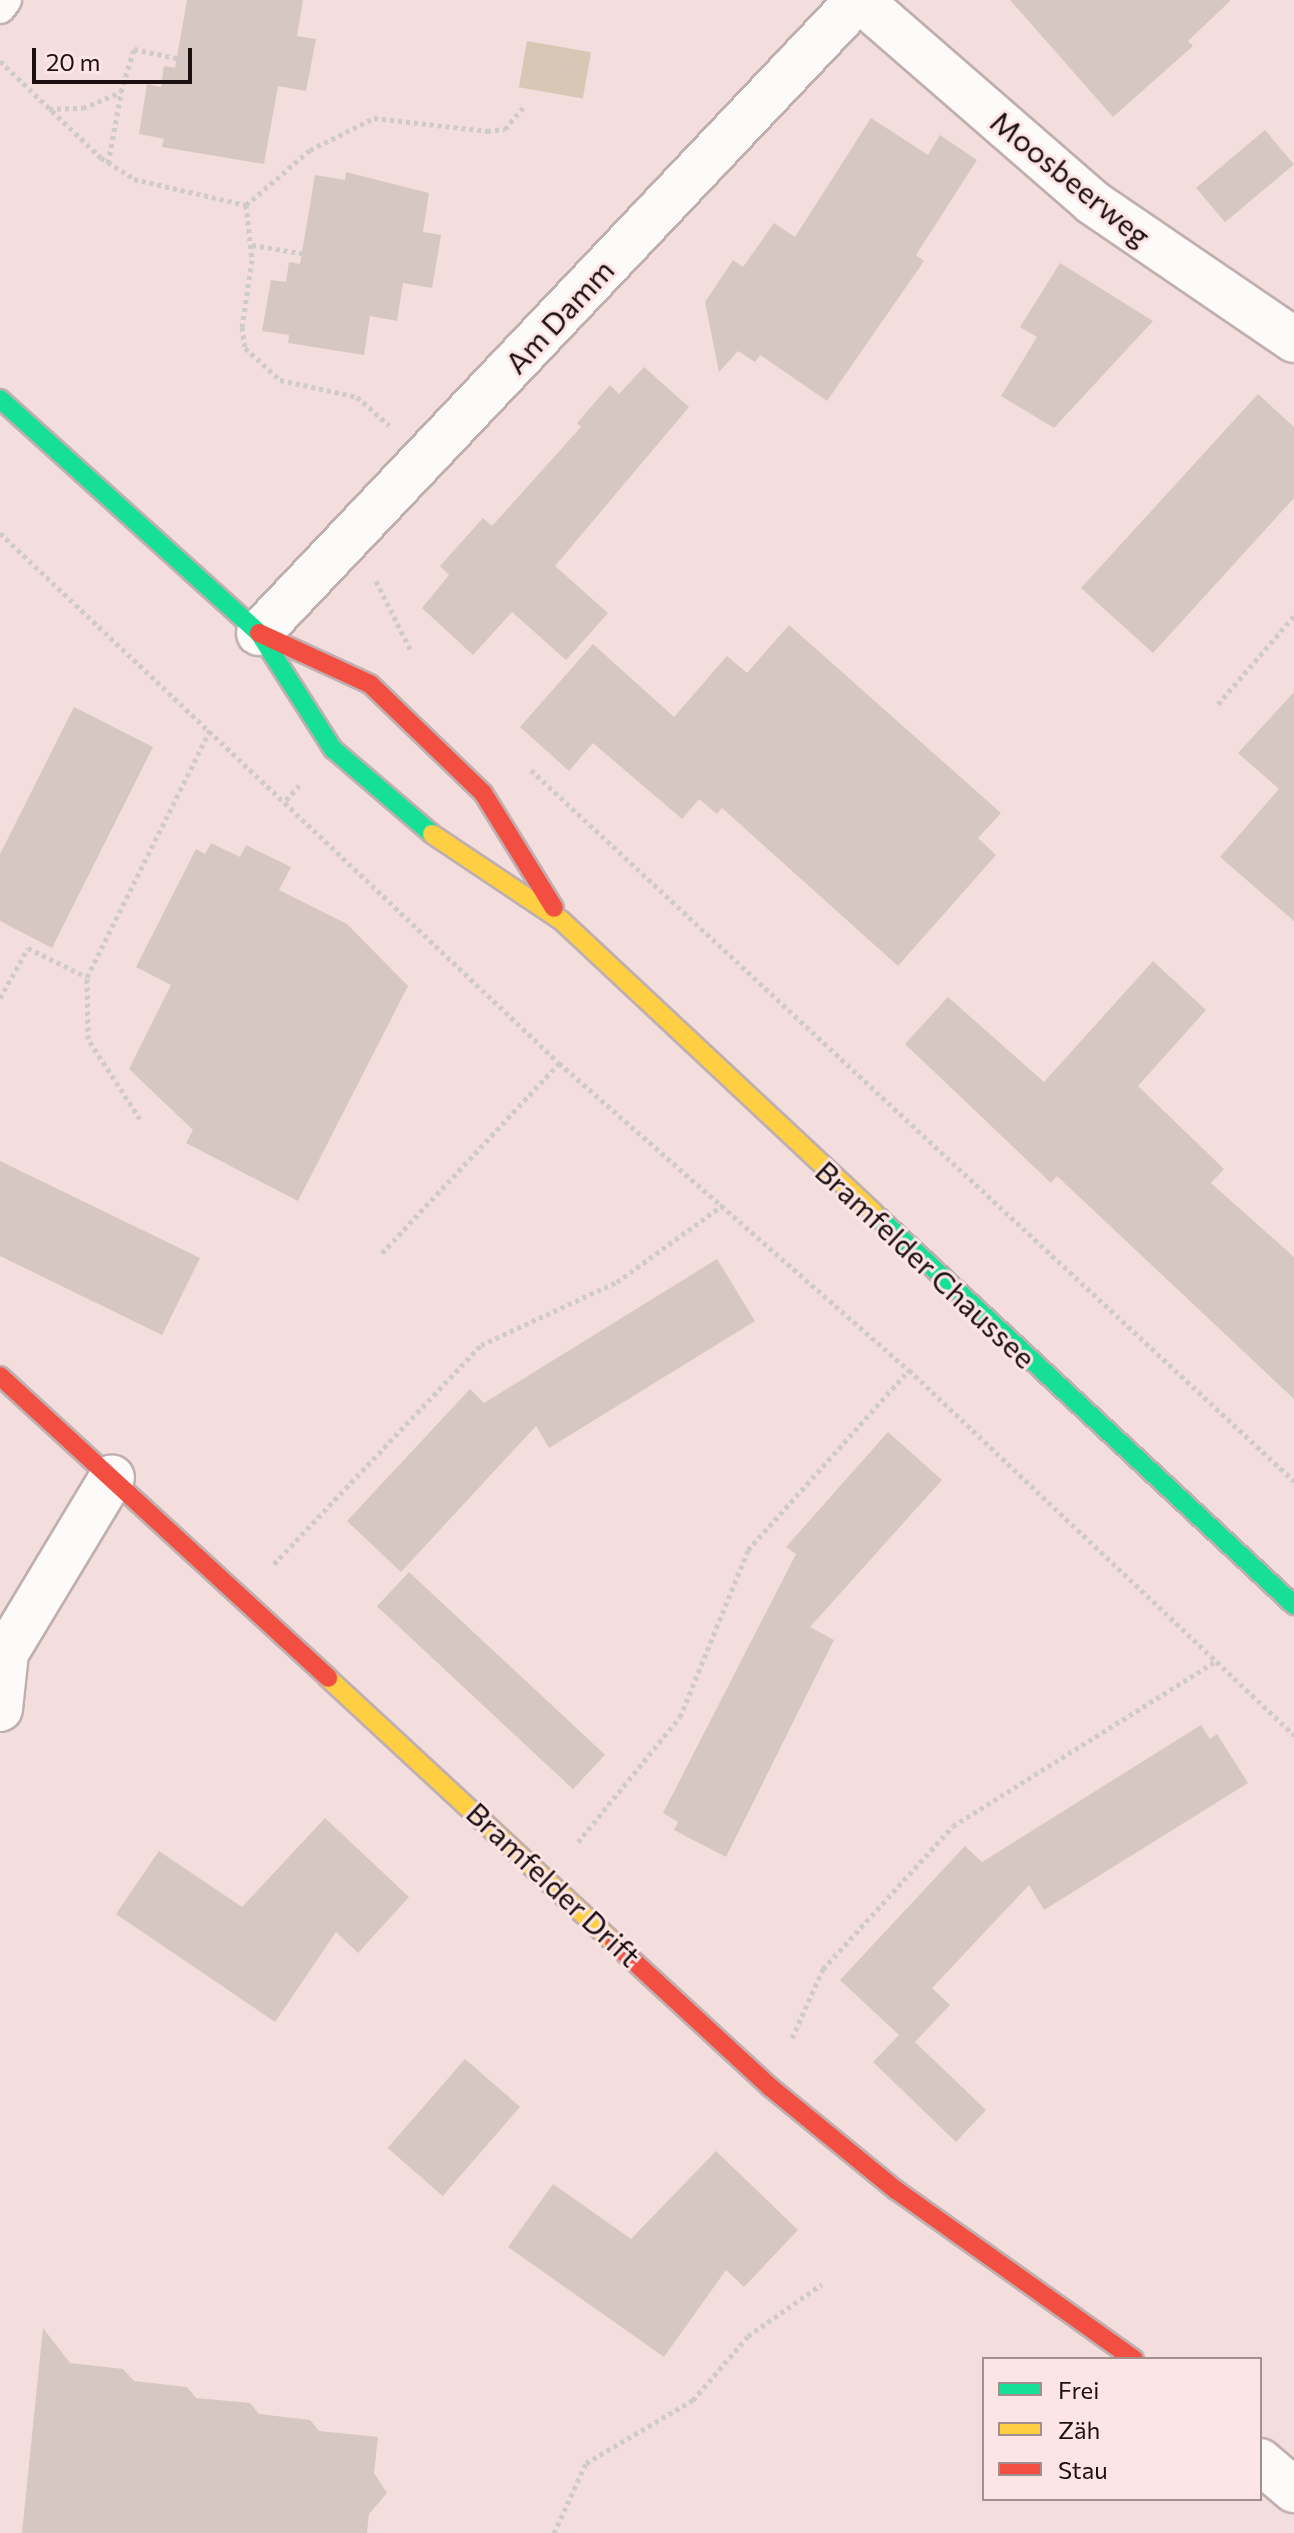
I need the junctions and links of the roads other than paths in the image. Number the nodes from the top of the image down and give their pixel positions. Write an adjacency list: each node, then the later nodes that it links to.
1 (6, 0): 3 (lane)
2 (859, 0): 4 (street, Moosbeerweg); 6 (street, Am Damm)
3 (0, 8)
4 (1294, 340)
5 (0, 399): 6 (main road, Bramfelder Chaussee)
6 (259, 633): 7 (main road, Bramfelder Chaussee); 7 (main road, Bramfelder Chaussee)
7 (562, 921): 10 (main road, Bramfelder Chaussee)
8 (0, 1376): 9 (main road, Bramfelder Drift)
9 (112, 1477): 11 (street); 12 (main road, Bramfelder Drift)
10 (1294, 1605)
11 (0, 1709)
12 (1131, 2357)
13 (1262, 2463): 14 (street)
14 (1294, 2490)

